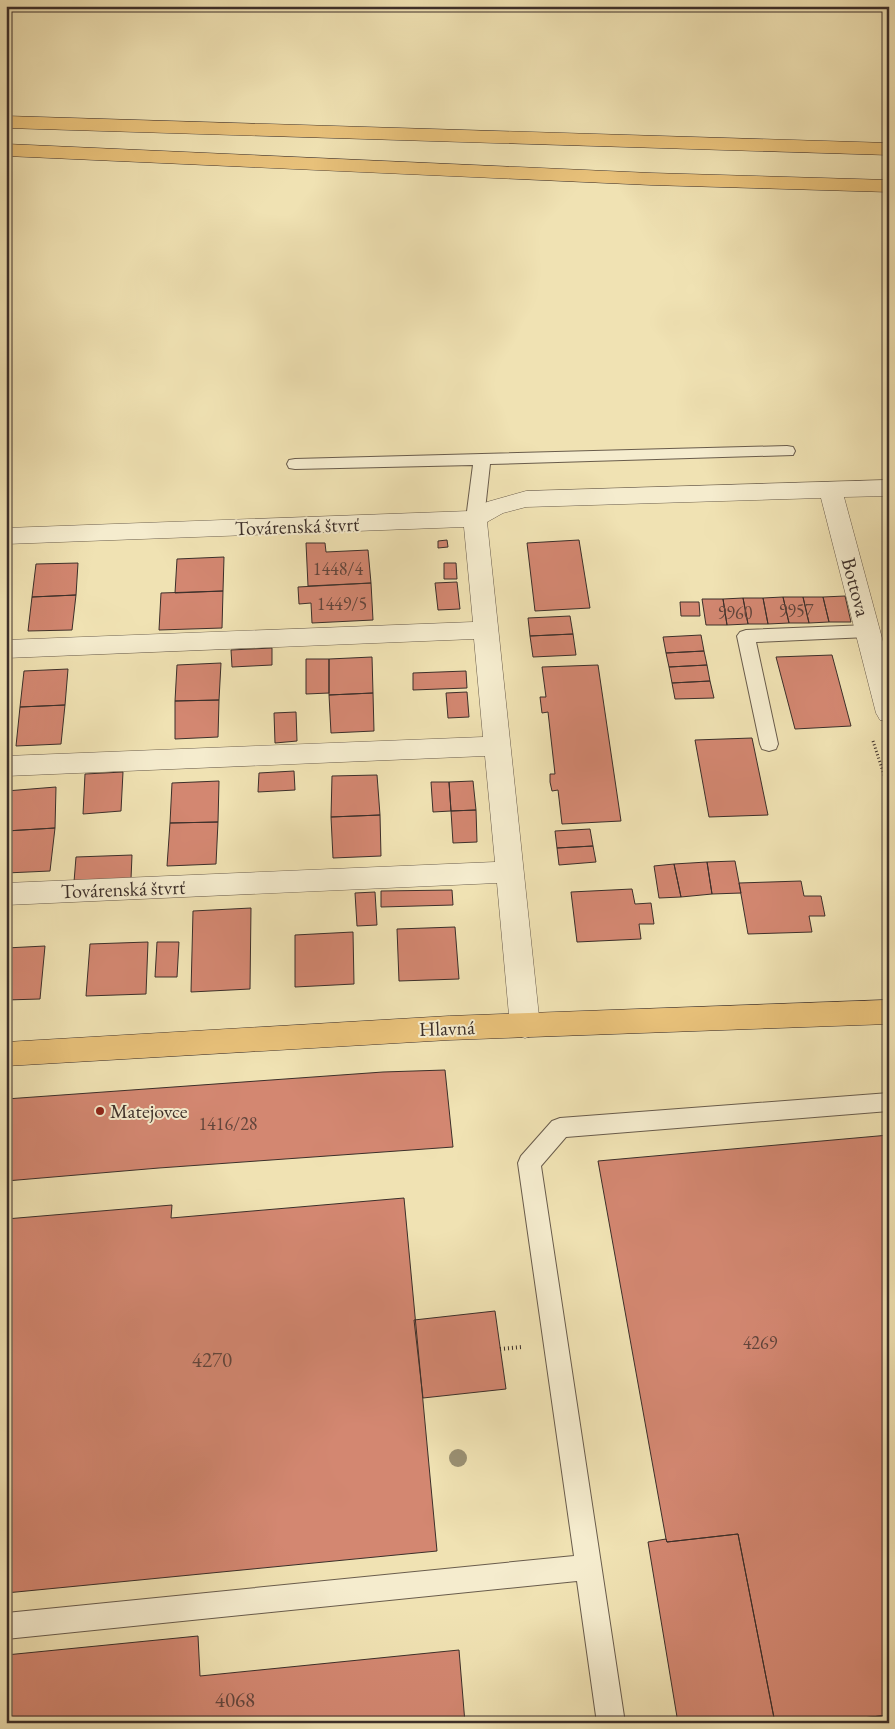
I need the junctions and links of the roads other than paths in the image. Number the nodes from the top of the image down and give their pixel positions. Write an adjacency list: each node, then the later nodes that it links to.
1 (6, 122): 2 (main road)
2 (889, 149)
3 (6, 150): 4 (main road)
4 (889, 186)
5 (786, 451): 6 (lane)
6 (482, 459): 7 (lane); 10 (lane)
7 (296, 464)
8 (889, 488): 9 (street)
9 (831, 490): 10 (street); 13 (street, Bottova)
10 (475, 519): 11 (street, Továrenská štvrť); 12 (street)
11 (6, 536)
12 (486, 630): 14 (street); 17 (street)
13 (868, 632): 15 (street, Bottova); 16 (lane)
14 (6, 649)
15 (889, 713)
16 (769, 744)
17 (498, 746): 18 (street); 19 (street)
18 (6, 766)
19 (510, 872): 20 (street, Továrenská štvrť); 22 (street)
20 (6, 894)
21 (889, 1012): 22 (main road, Hlavná)
22 (525, 1026): 23 (main road, Hlavná)
23 (6, 1054)
24 (889, 1102): 25 (lane)
25 (588, 1566): 26 (lane); 27 (lane)
26 (6, 1626)
27 (611, 1723)

